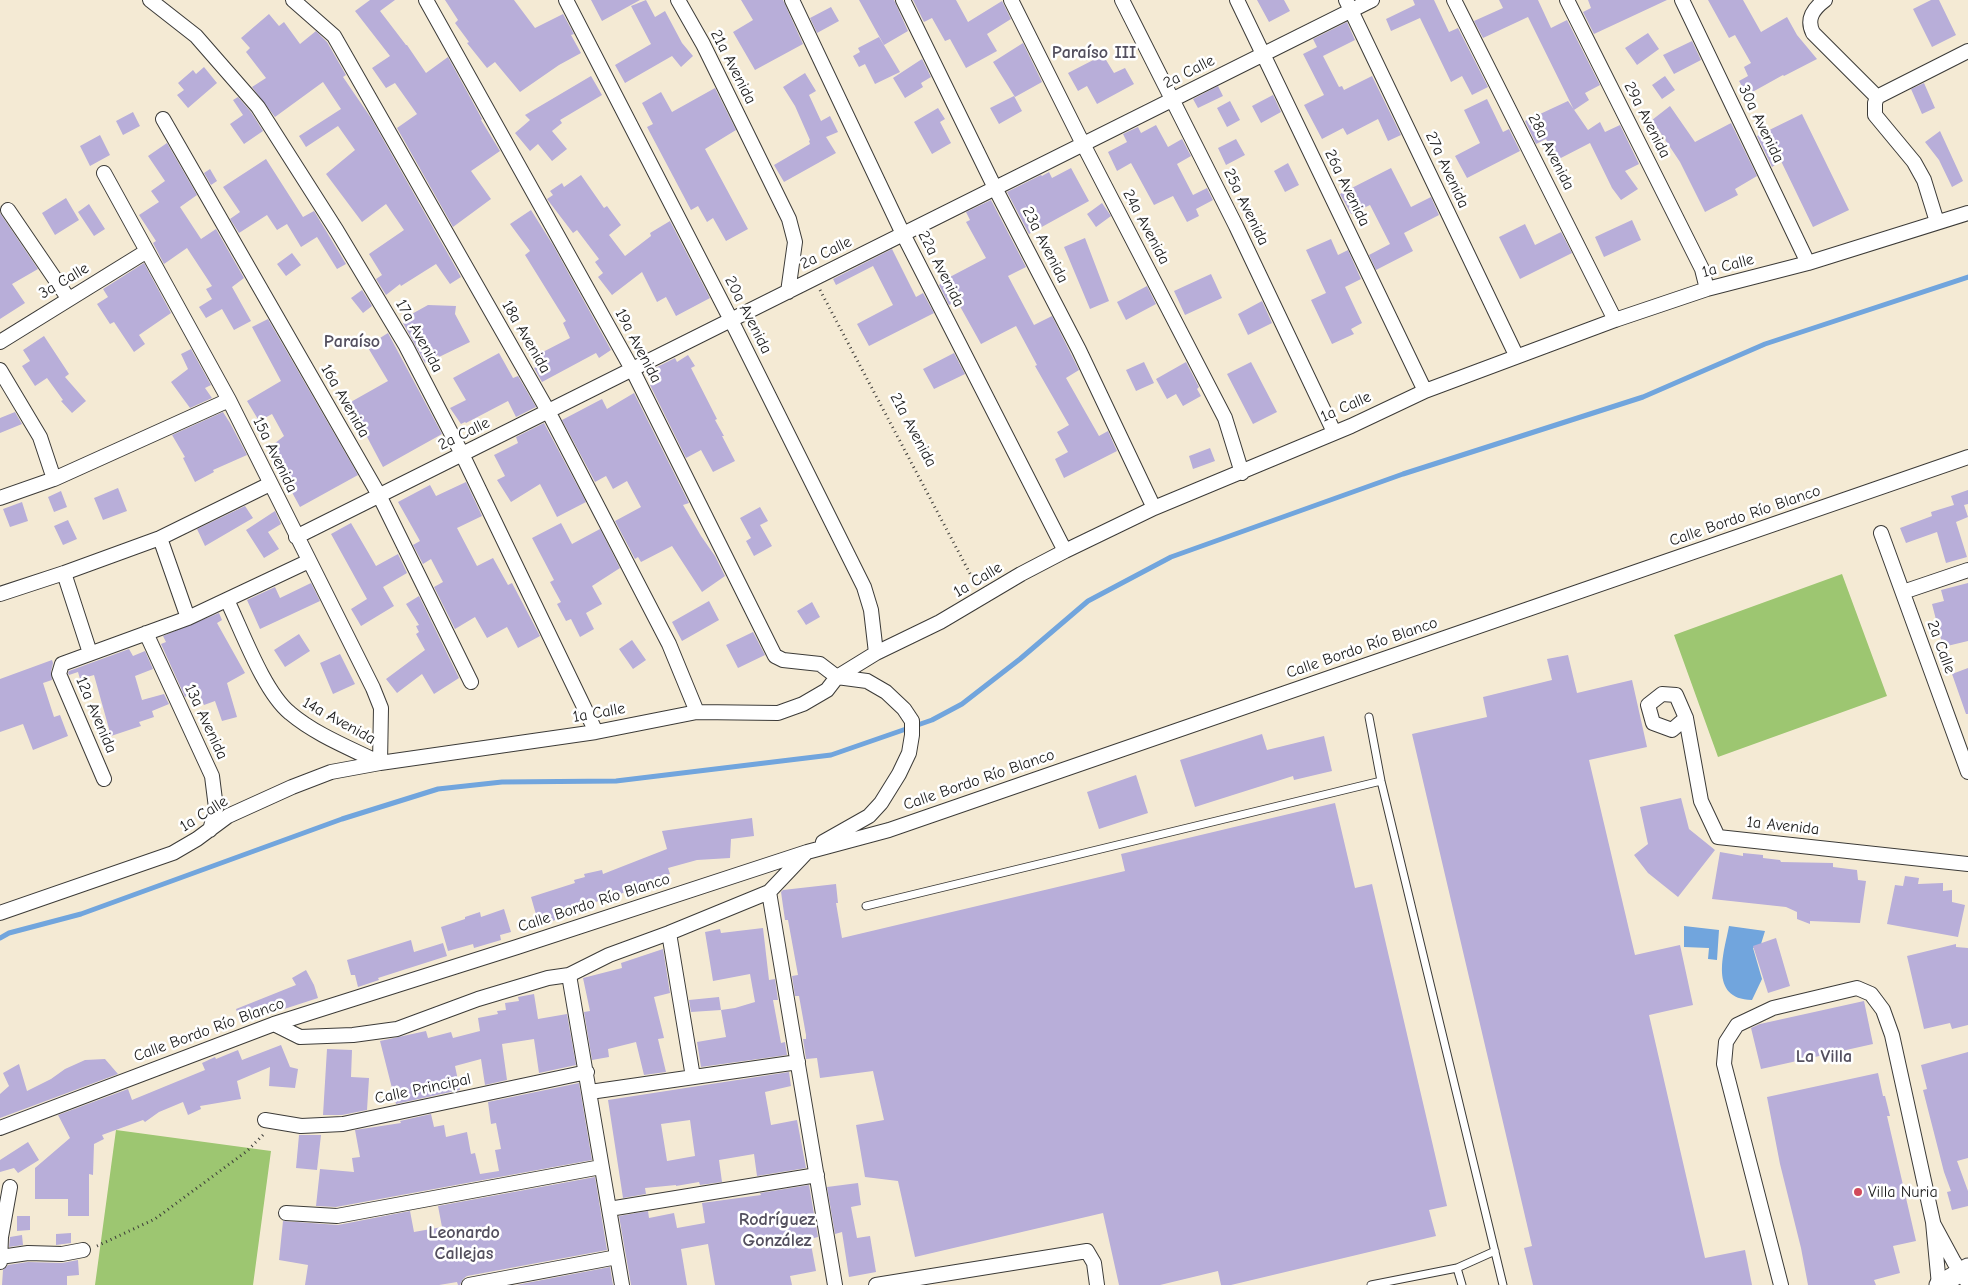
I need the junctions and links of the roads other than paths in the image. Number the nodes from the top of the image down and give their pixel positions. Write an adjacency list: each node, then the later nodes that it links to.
1 (150, 0): 44 (street, 17a Avenida)
2 (293, 0): 42 (street, 18a Avenida)
3 (426, 0): 38 (street, 19a Avenida)
4 (566, 0): 34 (street, 20a Avenida)
5 (678, 0): 32 (street, 21a Avenida)
6 (792, 0): 28 (street, 22a Avenida)
7 (903, 0): 24 (street, 23a Avenida)
8 (1011, 0): 22 (street, 24a Avenida)
9 (1122, 0): 20 (street, 25a Avenida)
10 (1237, 0): 18 (street, 26a Avenida)
11 (1372, 0): 16 (street, 2a Calle)
12 (1454, 0): 35 (street, 28a Avenida)
13 (1567, 0): 31 (street, 29a Avenida)
14 (1682, 0): 30 (street, 30a Avenida)
15 (1825, 0): 19 (street)
16 (1349, 5): 18 (street, 2a Calle); 37 (street, 27a Avenida)
17 (1968, 51): 19 (street)
18 (1263, 54): 20 (street, 2a Calle); 40 (street, 26a Avenida)
19 (1877, 97): 27 (street)
20 (1172, 100): 22 (street, 2a Calle); 43 (street, 25a Avenida)
21 (163, 119): 49 (street, 16a Avenida)
22 (1083, 144): 24 (street, 2a Calle); 46 (street, 24a Avenida)
23 (104, 173): 29 (street, 15a Avenida)
24 (995, 188): 28 (street, 2a Calle); 51 (street, 23a Avenida)
25 (8, 210): 33 (street)
26 (1968, 213): 27 (street, 1a Calle)
27 (1938, 222): 30 (street, 1a Calle)
28 (903, 234): 32 (street, 2a Calle); 55 (street, 22a Avenida)
29 (147, 252): 33 (street, 3a Calle); 41 (street, 15a Avenida)
30 (1808, 263): 31 (street, 1a Calle)
31 (1707, 289): 35 (street, 1a Calle)
32 (788, 292): 34 (street, 2a Calle)
33 (68, 298): 36 (street, 3a Calle)
34 (731, 320): 38 (street, 2a Calle); 65 (street, 20a Avenida)
35 (1616, 320): 37 (street, 1a Calle)
36 (0, 342)
37 (1516, 356): 40 (street, 1a Calle)
38 (632, 369): 42 (street, 2a Calle); 66 (street, 19a Avenida)
39 (0, 370): 47 (street)
40 (1425, 391): 43 (street, 1a Calle)
41 (229, 400): 47 (street); 48 (street, 15a Avenida)
42 (548, 411): 44 (street, 2a Calle); 68 (street, 18a Avenida)
43 (1334, 432): 46 (street, 1a Calle)
44 (462, 454): 49 (street, 2a Calle); 71 (street, 17a Avenida)
45 (1968, 457): 78 (street, Calle Bordo Río Blanco)
46 (1242, 473): 51 (street, 1a Calle)
47 (54, 479): 50 (street)
48 (270, 484): 53 (street, 15a Avenida); 54 (street)
49 (379, 495): 53 (street, 2a Calle); 67 (street, 16a Avenida)
50 (0, 498)
51 (1154, 508): 55 (street, 1a Calle)
52 (1881, 533): 59 (street, 2a Calle)
53 (296, 537): 56 (street, 15a Avenida)
54 (160, 538): 58 (street); 62 (street)
55 (1065, 551): 65 (street, 1a Calle)
56 (309, 561): 61 (street); 73 (street, 15a Avenida)
57 (1968, 570): 59 (street)
58 (64, 573): 60 (street); 64 (street)
59 (1903, 592): 72 (street, 2a Calle)
60 (0, 594)
61 (227, 600): 62 (street); 73 (street, 14a Avenida)
62 (188, 618): 63 (street)
63 (146, 633): 64 (street); 77 (street, 13a Avenida)
64 (90, 653): 75 (street, 12a Avenida)
65 (876, 653): 66 (street, 1a Calle)
66 (837, 677): 68 (street, 1a Calle); 78 (street)
67 (472, 682)
68 (697, 712): 71 (street, 1a Calle)
69 (1369, 717): 76 (lane)
70 (1686, 718): 79 (street, 1a Avenida)
71 (596, 732): 73 (street, 1a Calle)
72 (1961, 732): 74 (street, 2a Calle)
73 (380, 763): 77 (street, 1a Calle)
74 (1968, 772)
75 (104, 779)
76 (1380, 781): 81 (lane); 99 (lane)
77 (210, 830): 82 (street, 1a Calle)
78 (807, 852): 80 (street); 85 (street, Calle Bordo Río Blanco)
79 (1968, 864)
80 (769, 892): 83 (street); 86 (street)
81 (866, 906)
82 (0, 913)
83 (669, 933): 84 (street); 88 (street)
84 (569, 975): 85 (street); 87 (street)
85 (274, 1024): 91 (street, Calle Bordo Río Blanco)
86 (798, 1062): 88 (street); 93 (street)
87 (587, 1072): 89 (street); 90 (street, Calle Principal)
88 (693, 1077): 89 (street)
89 (590, 1092): 92 (street)
90 (271, 1121)
91 (0, 1128)
92 (601, 1167): 95 (street); 96 (street)
93 (817, 1175): 95 (street); 107 (street)
94 (10, 1187): 100 (street)
95 (608, 1209): 101 (street)
96 (286, 1213)
97 (1933, 1222): 104 (street); 113 (street); 114 (street)
98 (83, 1250): 100 (street)
99 (1495, 1251): 103 (lane); 112 (lane)
100 (0, 1257): 102 (street)
101 (617, 1257): 105 (street); 106 (street)
102 (0, 1262)
103 (1457, 1268): 110 (lane); 111 (lane)
104 (1966, 1274): 114 (street)
105 (469, 1285)
106 (622, 1285)
107 (835, 1285)
108 (876, 1285): 109 (street)
109 (1097, 1285)
110 (1371, 1285)
111 (1462, 1285)
112 (1503, 1285)
113 (1781, 1285)
114 (1939, 1285)

